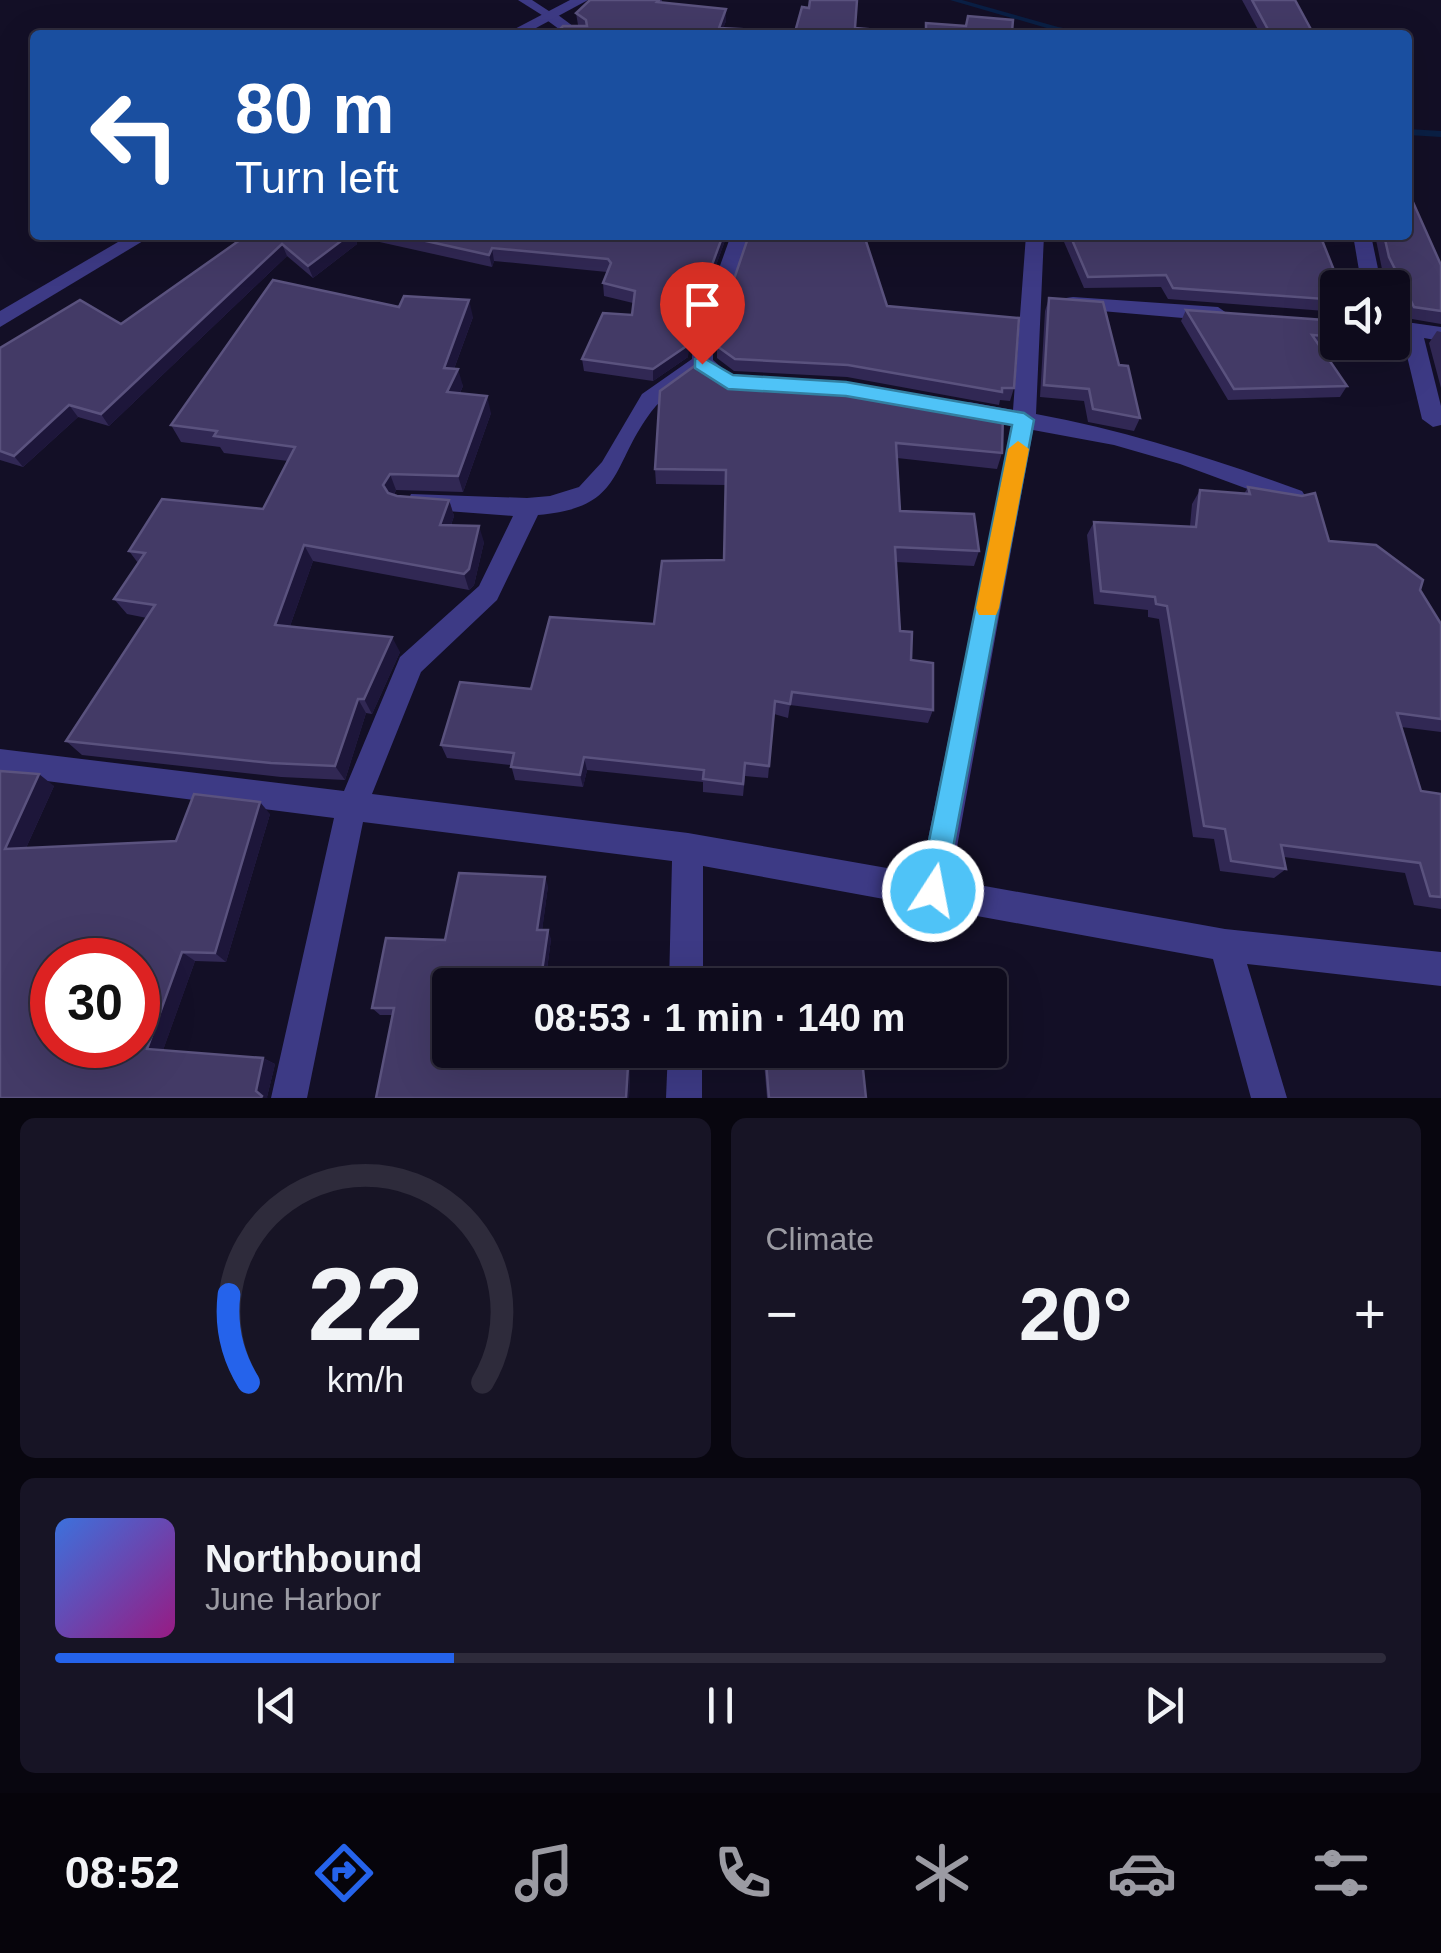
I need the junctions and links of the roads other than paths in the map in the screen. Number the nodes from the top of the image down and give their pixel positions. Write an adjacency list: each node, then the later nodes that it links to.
1 (524, 0): 3 (lane)
2 (580, 0): 3 (street)
3 (549, 16): 4 (street); 5 (street)
4 (521, 30)
5 (570, 30)
6 (136, 240): 13 (street)
7 (738, 240): 17 (street)
8 (1035, 240): 11 (street)
9 (1363, 240): 10 (street)
10 (1369, 270)
11 (1028, 300): 12 (street); 20 (street)
12 (1241, 316)
13 (0, 320)
14 (1410, 329): 15 (street)
15 (1441, 334)
16 (1410, 352): 21 (street)
17 (702, 364): 18 (street); 24 (street)
18 (748, 383)
19 (953, 408): 20 (street)
20 (1024, 420): 22 (street); 28 (street)
21 (1433, 420)
22 (1294, 497)
23 (405, 500): 24 (street)
24 (530, 506): 26 (street)
25 (0, 762): 26 (street)
26 (351, 808): 27 (street); 33 (street)
27 (688, 848): 28 (street); 30 (street)
28 (933, 891): 29 (street)
29 (1226, 945): 31 (street); 35 (street)
30 (686, 968)
31 (1441, 970)
32 (685, 1068): 34 (street)
33 (289, 1098)
34 (684, 1098)
35 (1270, 1098)

